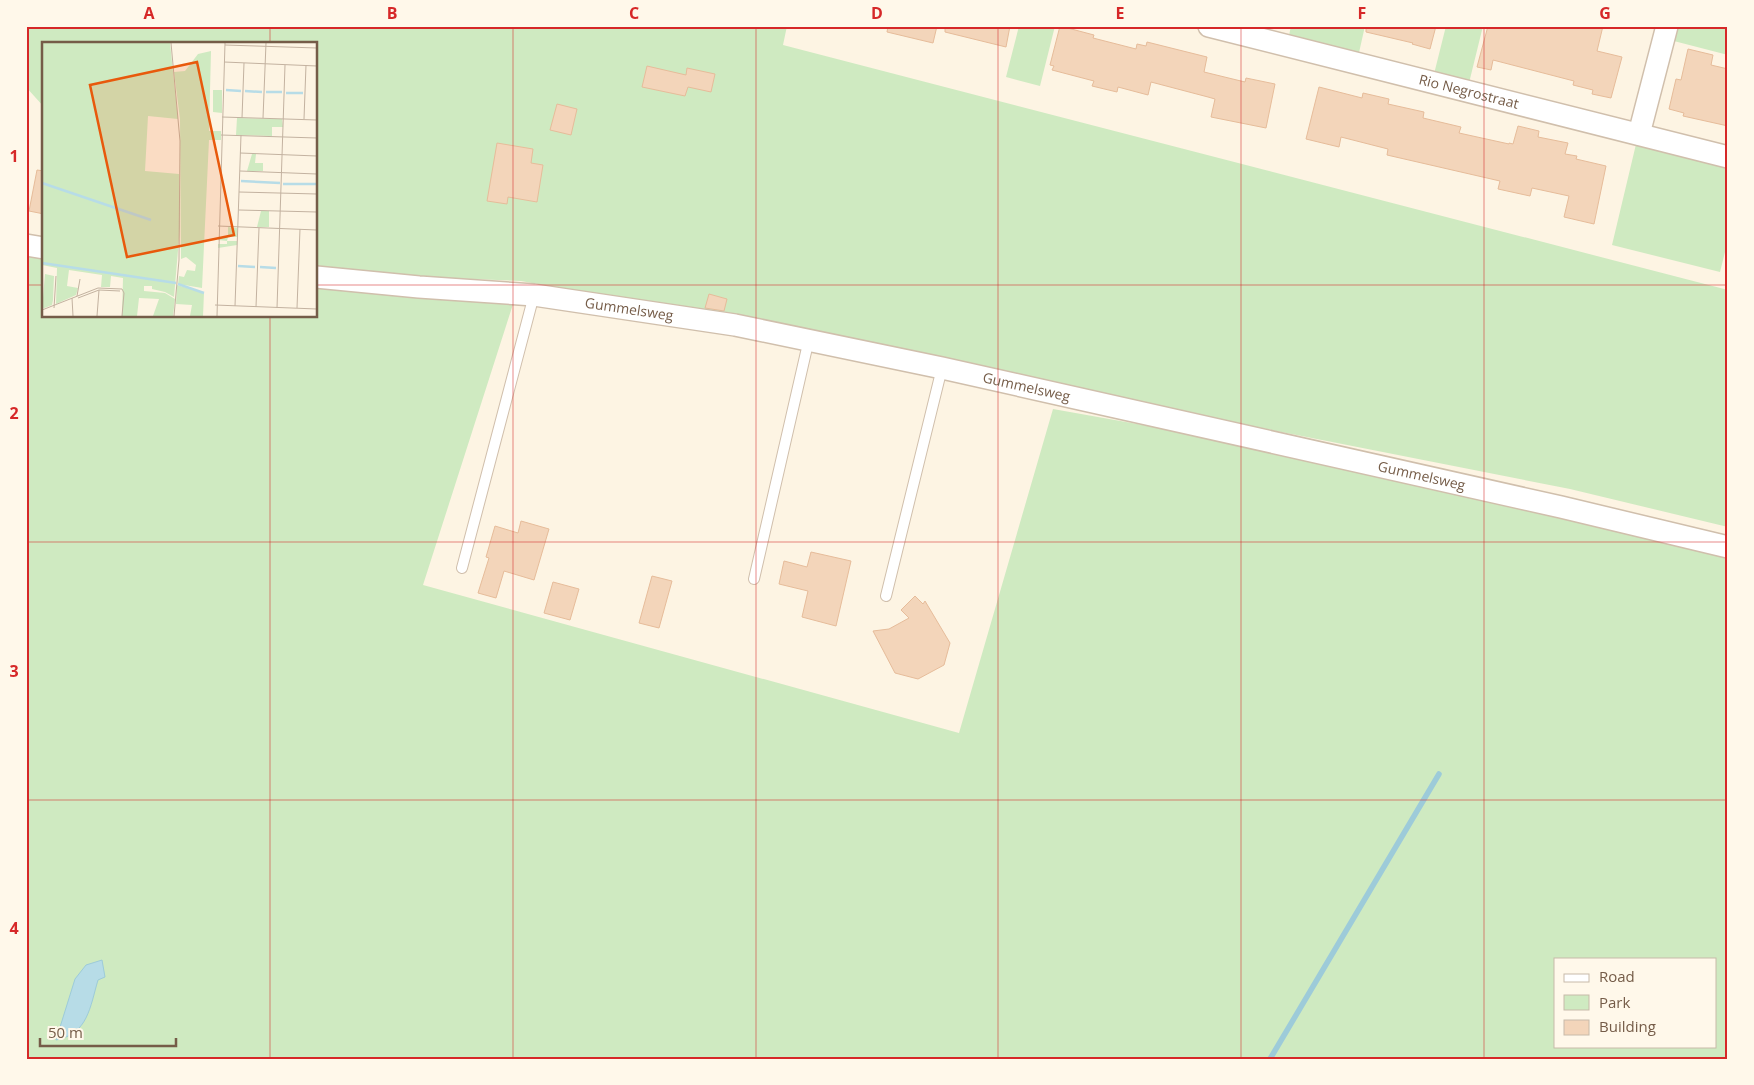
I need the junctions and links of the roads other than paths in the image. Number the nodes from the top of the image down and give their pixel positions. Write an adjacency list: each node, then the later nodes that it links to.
1 (1209, 26): 3 (street, Rio Negrostraat)
2 (1667, 26): 3 (street)
3 (1639, 134): 4 (street, Rio Negrostraat)
4 (1728, 156)
5 (26, 246): 6 (street)
6 (42, 248)
7 (318, 277): 8 (street, Gummelsweg)
8 (534, 295): 9 (street, Gummelsweg); 12 (lane)
9 (809, 340): 10 (street, Gummelsweg); 13 (lane)
10 (942, 368): 11 (street, Gummelsweg); 14 (lane)
11 (1728, 547)
12 (462, 568)
13 (754, 578)
14 (886, 596)

